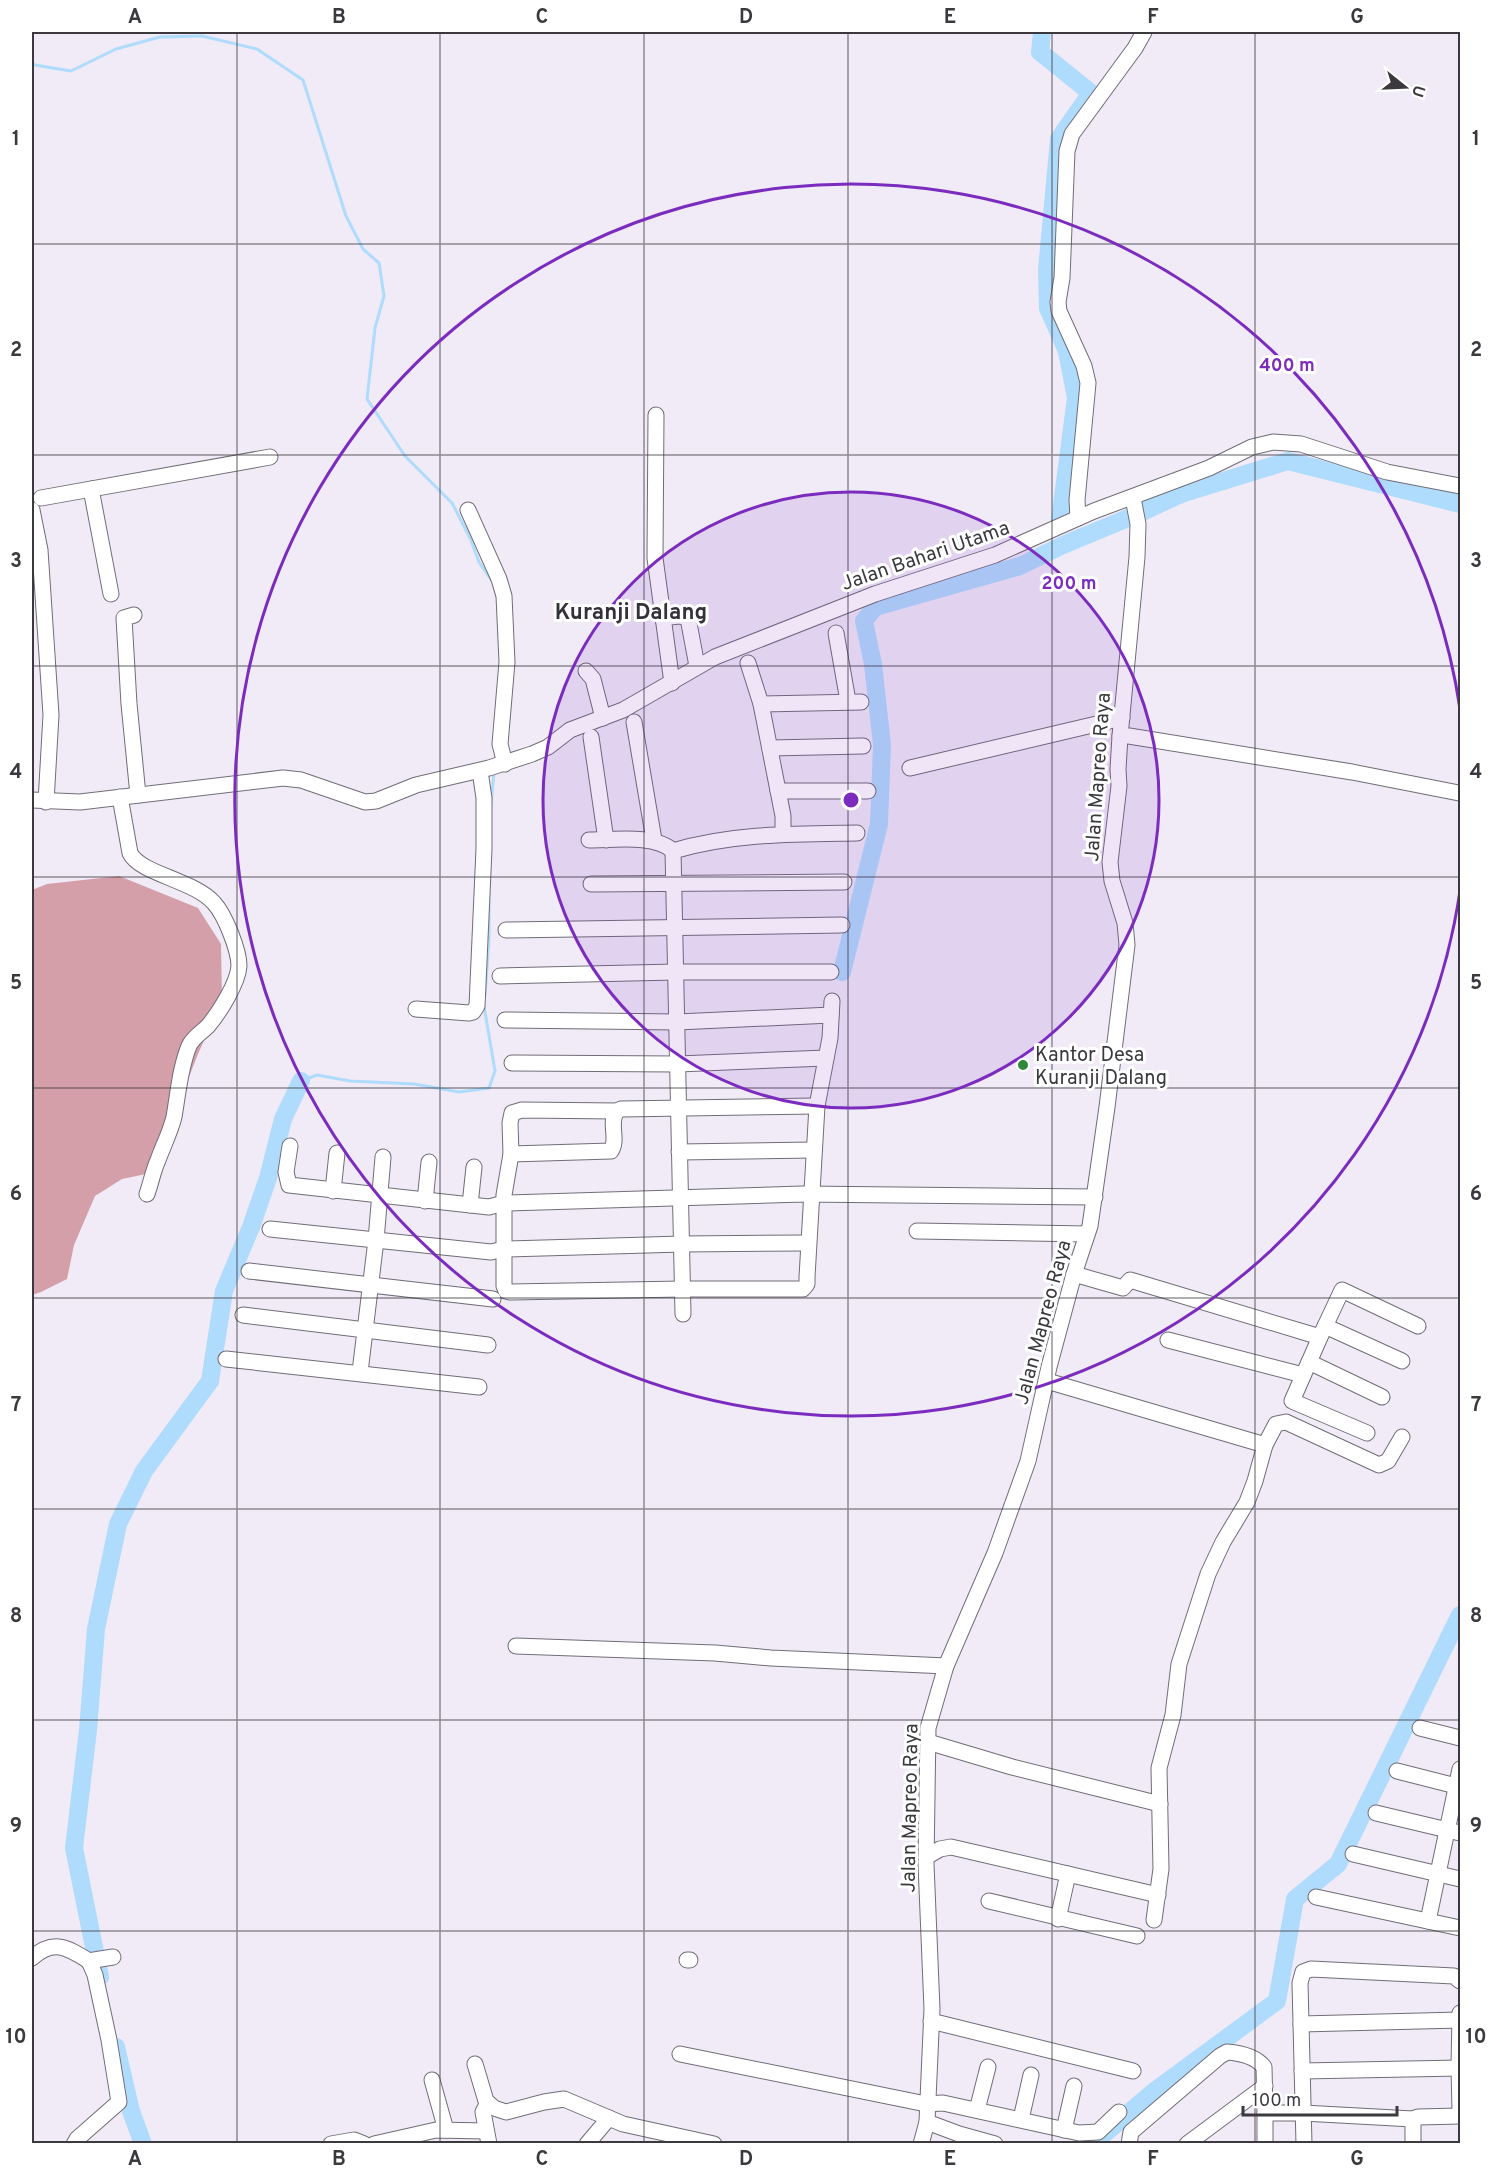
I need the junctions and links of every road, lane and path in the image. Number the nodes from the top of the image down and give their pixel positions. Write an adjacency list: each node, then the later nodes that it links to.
1 (1144, 32): 9 (street)
2 (656, 415): 12 (street)
3 (270, 457): 5 (street)
4 (1461, 486): 6 (street, Jalan Bahari Utama)
5 (91, 489): 7 (street); 10 (street)
6 (1133, 498): 9 (street, Jalan Bahari Utama); 20 (street, Jalan Mapreo Raya)
7 (34, 502): 33 (street)
8 (468, 510): 26 (street)
9 (1078, 518): 15 (street, Jalan Bahari Utama)
10 (111, 594)
11 (134, 615): 31 (street)
12 (662, 618): 15 (street); 17 (street)
13 (836, 633): 18 (street)
14 (748, 663): 18 (street)
15 (697, 666): 17 (street, Jalan Bahari Utama)
16 (586, 671): 19 (street)
17 (672, 683): 19 (street, Jalan Bahari Utama)
18 (761, 704): 25 (street)
19 (603, 718): 26 (street, Jalan Bahari Utama)
20 (1122, 718): 22 (street, Jalan Mapreo Raya); 27 (street)
21 (634, 722): 38 (street)
22 (1120, 736): 30 (street); 70 (street, Jalan Mapreo Raya)
23 (591, 737): 37 (street)
24 (863, 746): 25 (street)
25 (770, 748): 28 (street)
26 (494, 767): 31 (street, Jalan Bahari Utama); 49 (street)
27 (910, 768)
28 (778, 791): 29 (street); 35 (street)
29 (868, 791)
30 (1459, 793)
31 (138, 795): 32 (street, Jalan Bahari Utama)
32 (120, 797): 33 (street, Jalan Bahari Utama); 67 (street)
33 (39, 801)
34 (857, 833): 35 (street)
35 (783, 834): 39 (street)
36 (589, 840): 37 (street)
37 (606, 840): 38 (street)
38 (654, 840): 39 (street)
39 (673, 851): 40 (street)
40 (674, 882): 41 (street); 42 (street); 44 (street)
41 (844, 882)
42 (591, 884)
43 (842, 925): 44 (street)
44 (675, 929): 45 (street); 46 (street)
45 (506, 930)
46 (676, 972): 47 (street); 48 (street); 51 (street)
47 (831, 972)
48 (500, 976)
49 (416, 1009)
50 (505, 1020): 51 (street)
51 (677, 1022): 52 (street); 54 (street)
52 (826, 1058): 54 (street); 55 (street)
53 (513, 1063): 54 (street)
54 (678, 1064): 56 (street)
55 (817, 1106): 56 (street); 59 (street)
56 (679, 1107): 57 (street); 60 (street)
57 (617, 1111): 62 (street); 62 (street)
58 (290, 1146): 66 (street)
59 (814, 1150): 60 (street); 68 (street)
60 (679, 1152): 71 (street)
61 (337, 1153): 66 (street)
62 (511, 1154): 73 (street)
63 (383, 1156): 69 (street)
64 (429, 1162): 72 (street)
65 (474, 1167): 74 (street)
66 (333, 1191): 69 (street)
67 (147, 1194)
68 (811, 1194): 70 (street); 71 (street); 79 (street)
69 (380, 1196): 72 (street); 78 (street)
70 (1095, 1197): 77 (street, Jalan Mapreo Raya)
71 (682, 1199): 73 (street); 80 (street)
72 (425, 1201): 74 (street)
73 (504, 1203): 74 (street); 81 (street)
74 (470, 1205)
75 (270, 1229): 78 (street)
76 (917, 1231): 77 (street)
77 (1087, 1234): 83 (street, Jalan Mapreo Raya)
78 (376, 1240): 81 (street); 84 (street)
79 (808, 1243): 80 (street); 85 (street)
80 (682, 1244): 81 (street); 85 (street)
81 (504, 1249): 85 (street)
82 (249, 1271): 84 (street)
83 (1074, 1274): 91 (street); 98 (street, Jalan Mapreo Raya)
84 (371, 1285): 86 (street); 90 (street)
85 (683, 1288): 87 (street)
86 (493, 1299)
87 (683, 1314)
88 (243, 1315): 90 (street)
89 (1418, 1326): 91 (street)
90 (365, 1330): 93 (street); 97 (street)
91 (1323, 1332): 95 (street); 96 (street)
92 (1168, 1340): 96 (street)
93 (488, 1345)
94 (226, 1359): 97 (street)
95 (1402, 1361)
96 (1306, 1369): 100 (street); 101 (street)
97 (360, 1372): 99 (street)
98 (1047, 1381): 103 (street); 105 (street, Jalan Mapreo Raya)
99 (479, 1387)
100 (1382, 1397)
101 (1367, 1433)
102 (1402, 1437): 103 (street)
103 (1265, 1445): 112 (street)
104 (516, 1646): 105 (street)
105 (946, 1666): 108 (street, Jalan Mapreo Raya)
106 (1420, 1728): 107 (street)
107 (1461, 1738)
108 (928, 1742): 112 (street); 116 (street, Jalan Mapreo Raya)
109 (1461, 1769): 111 (street)
110 (1397, 1771): 111 (street)
111 (1459, 1786): 114 (street)
112 (1160, 1804): 120 (street)
113 (1376, 1813): 114 (street)
114 (1454, 1832): 117 (street)
115 (1353, 1854): 117 (street)
116 (926, 1857): 118 (street); 134 (street, Jalan Mapreo Raya)
117 (1438, 1873): 119 (street); 125 (street)
118 (1068, 1874): 120 (street); 123 (street)
119 (1461, 1879)
120 (1158, 1895): 124 (street)
121 (1316, 1897): 125 (street)
122 (989, 1901): 123 (street)
123 (1058, 1918): 127 (street)
124 (1154, 1920)
125 (1428, 1921): 126 (street)
126 (1461, 1928)
127 (1137, 1936)
128 (113, 1957): 130 (street)
129 (32, 1958): 130 (street)
130 (91, 1960): 162 (street)
131 (1461, 1981): 135 (street)
132 (1461, 2010): 133 (street)
133 (1460, 2020): 135 (street); 139 (street)
134 (931, 2021): 140 (street); 147 (street, Jalan Mapreo Raya)
135 (1301, 2024): 141 (street)
136 (680, 2054): 147 (street)
137 (475, 2064): 146 (street)
138 (988, 2067): 148 (street)
139 (1460, 2068): 141 (street); 152 (street)
140 (1133, 2071)
141 (1302, 2071): 150 (street)
142 (1031, 2075): 154 (street)
143 (432, 2080): 157 (street)
144 (1074, 2086): 158 (street)
145 (1265, 2086): 151 (street); 170 (street); 171 (street)
146 (488, 2103): 153 (street); 159 (street)
147 (926, 2104): 148 (street); 156 (street, Jalan Mapreo Raya)
148 (977, 2110): 154 (street)
149 (1119, 2112): 158 (street)
150 (1303, 2113): 151 (street); 155 (street); 172 (street)
151 (1265, 2114): 161 (street)
152 (1461, 2114): 155 (street)
153 (609, 2118): 166 (street); 167 (street)
154 (1021, 2119): 158 (street)
155 (1413, 2119): 173 (street)
156 (927, 2121): 160 (street); 168 (street, Jalan Mapreo Raya)
157 (446, 2130): 159 (street); 165 (street)
158 (1064, 2130)
159 (487, 2137)
160 (952, 2138): 169 (street)
161 (1264, 2142)
162 (74, 2144)
163 (331, 2144): 164 (street)
164 (364, 2144)
165 (374, 2144)
166 (586, 2144)
167 (714, 2144)
168 (921, 2144)
169 (995, 2144)
170 (1129, 2144)
171 (1187, 2144)
172 (1304, 2144)
173 (1413, 2144)

